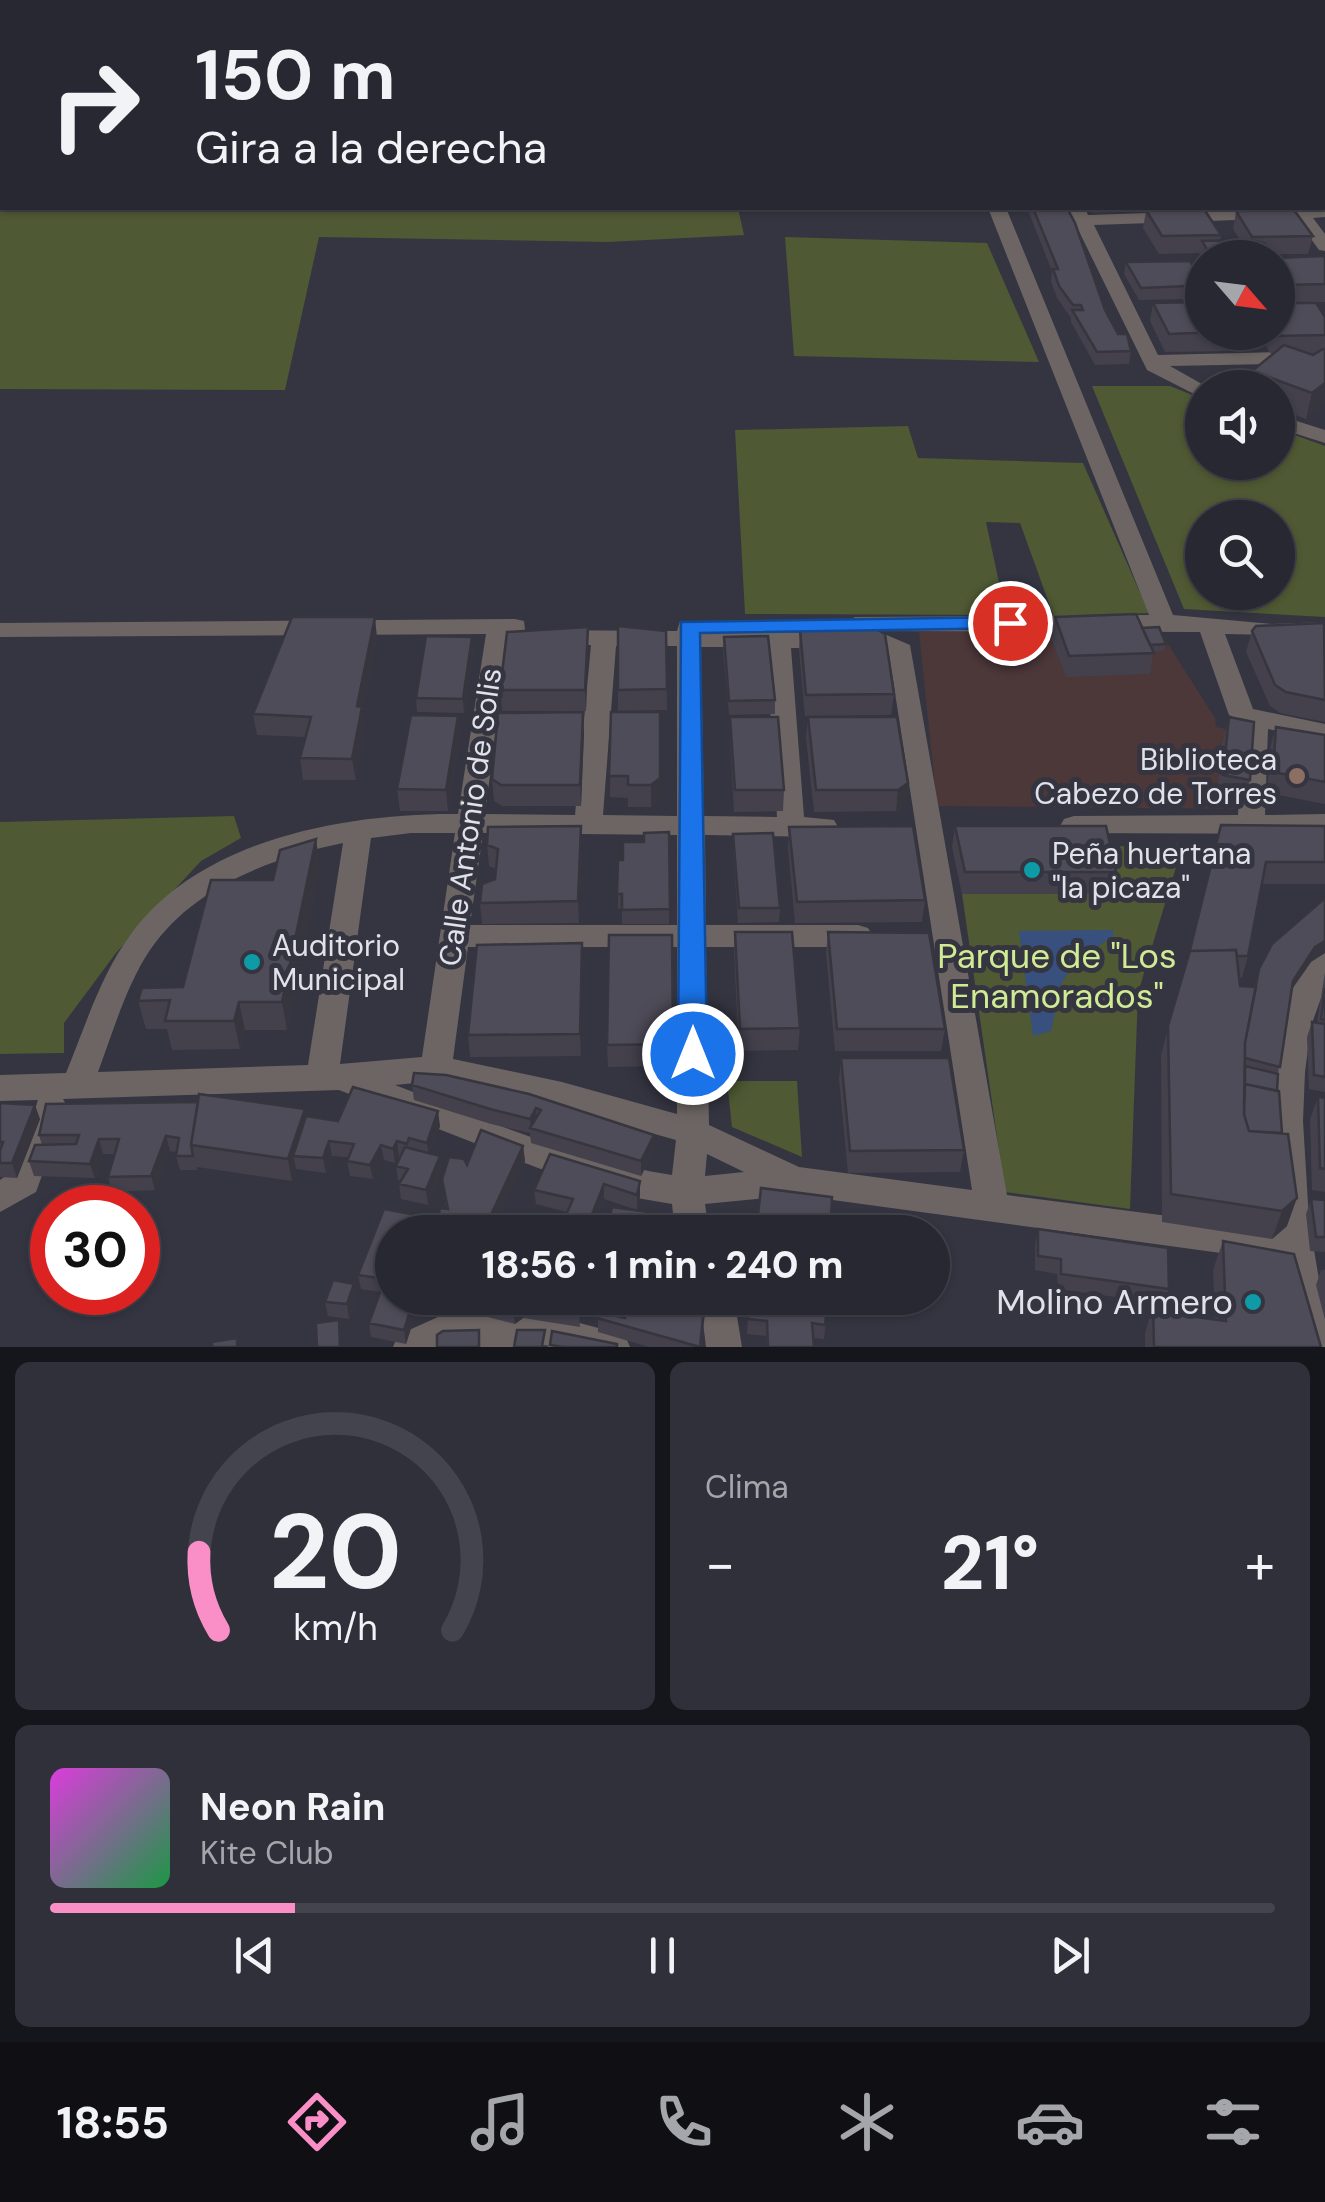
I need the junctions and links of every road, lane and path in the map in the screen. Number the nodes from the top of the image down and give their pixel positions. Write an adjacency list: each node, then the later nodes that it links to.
1 (998, 210): 13 (street)
2 (1012, 210): 8 (street)
3 (1299, 210): 4 (street); 5 (street); 6 (street)
4 (1325, 212)
5 (1079, 214): 9 (street)
6 (1325, 246)
7 (1325, 358): 9 (street)
8 (1074, 360)
9 (1151, 360): 10 (street)
10 (1185, 381)
11 (1295, 426): 12 (street)
12 (1325, 437)
13 (1164, 622): 14 (street); 17 (street)
14 (1210, 626): 15 (street); 20 (street)
15 (1325, 629)
16 (0, 630): 17 (street)
17 (689, 632): 18 (street, Calle Antonio de Solis); 19 (street); 30 (street)
18 (604, 637): 22 (street, Calle Antonio de Solis); 25 (street)
19 (778, 640): 27 (street); 31 (street)
20 (1256, 718): 21 (street); 24 (street)
21 (1325, 732)
22 (468, 824): 25 (street); 29 (street); 33 (street, Calle Antonio de Solis)
23 (1325, 824): 24 (street)
24 (1251, 825): 26 (street)
25 (588, 826): 30 (street)
26 (1046, 826)
27 (790, 827): 28 (street); 30 (street)
28 (849, 827)
29 (360, 828): 38 (street); 39 (street)
30 (691, 828): 34 (street)
31 (917, 828): 32 (street); 35 (street)
32 (966, 828)
33 (453, 936): 34 (street); 37 (street, Calle Antonio de Solis)
34 (692, 936): 35 (street); 41 (street)
35 (945, 937): 45 (street)
36 (1325, 963): 47 (street)
37 (436, 1068): 38 (street); 41 (street)
38 (332, 1077): 39 (street); 43 (street)
39 (67, 1086): 40 (street); 44 (street)
40 (0, 1088)
41 (694, 1132): 42 (street); 43 (street)
42 (796, 1181): 43 (street); 45 (street)
43 (687, 1192): 46 (street)
44 (0, 1198)
45 (992, 1208): 47 (street)
46 (690, 1215)
47 (1297, 1248): 52 (street)
48 (719, 1315): 51 (street)
49 (411, 1347): 50 (street)
50 (612, 1347)
51 (724, 1347)
52 (1320, 1347)

